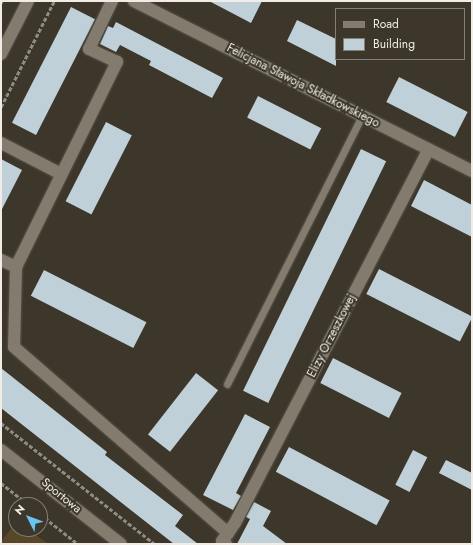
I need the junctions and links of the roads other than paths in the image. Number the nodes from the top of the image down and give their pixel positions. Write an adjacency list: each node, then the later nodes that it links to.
1 (28, 1): 4 (street)
2 (112, 1): 9 (street)
3 (134, 1): 5 (street, Felicjana Sławoja Składkowskiego)
4 (1, 54)
5 (362, 116): 7 (street, Felicjana Sławoja Składkowskiego); 12 (lane)
6 (1, 143): 9 (street)
7 (429, 149): 8 (street, Felicjana Sławoja Składkowskiego); 14 (street, Elizy Orzeszkowej)
8 (472, 171)
9 (61, 174): 11 (street)
10 (1, 260): 11 (street)
11 (16, 267): 14 (street)
12 (227, 384)
13 (1, 450): 15 (street, Sportowa)
14 (227, 538)
15 (121, 544)

